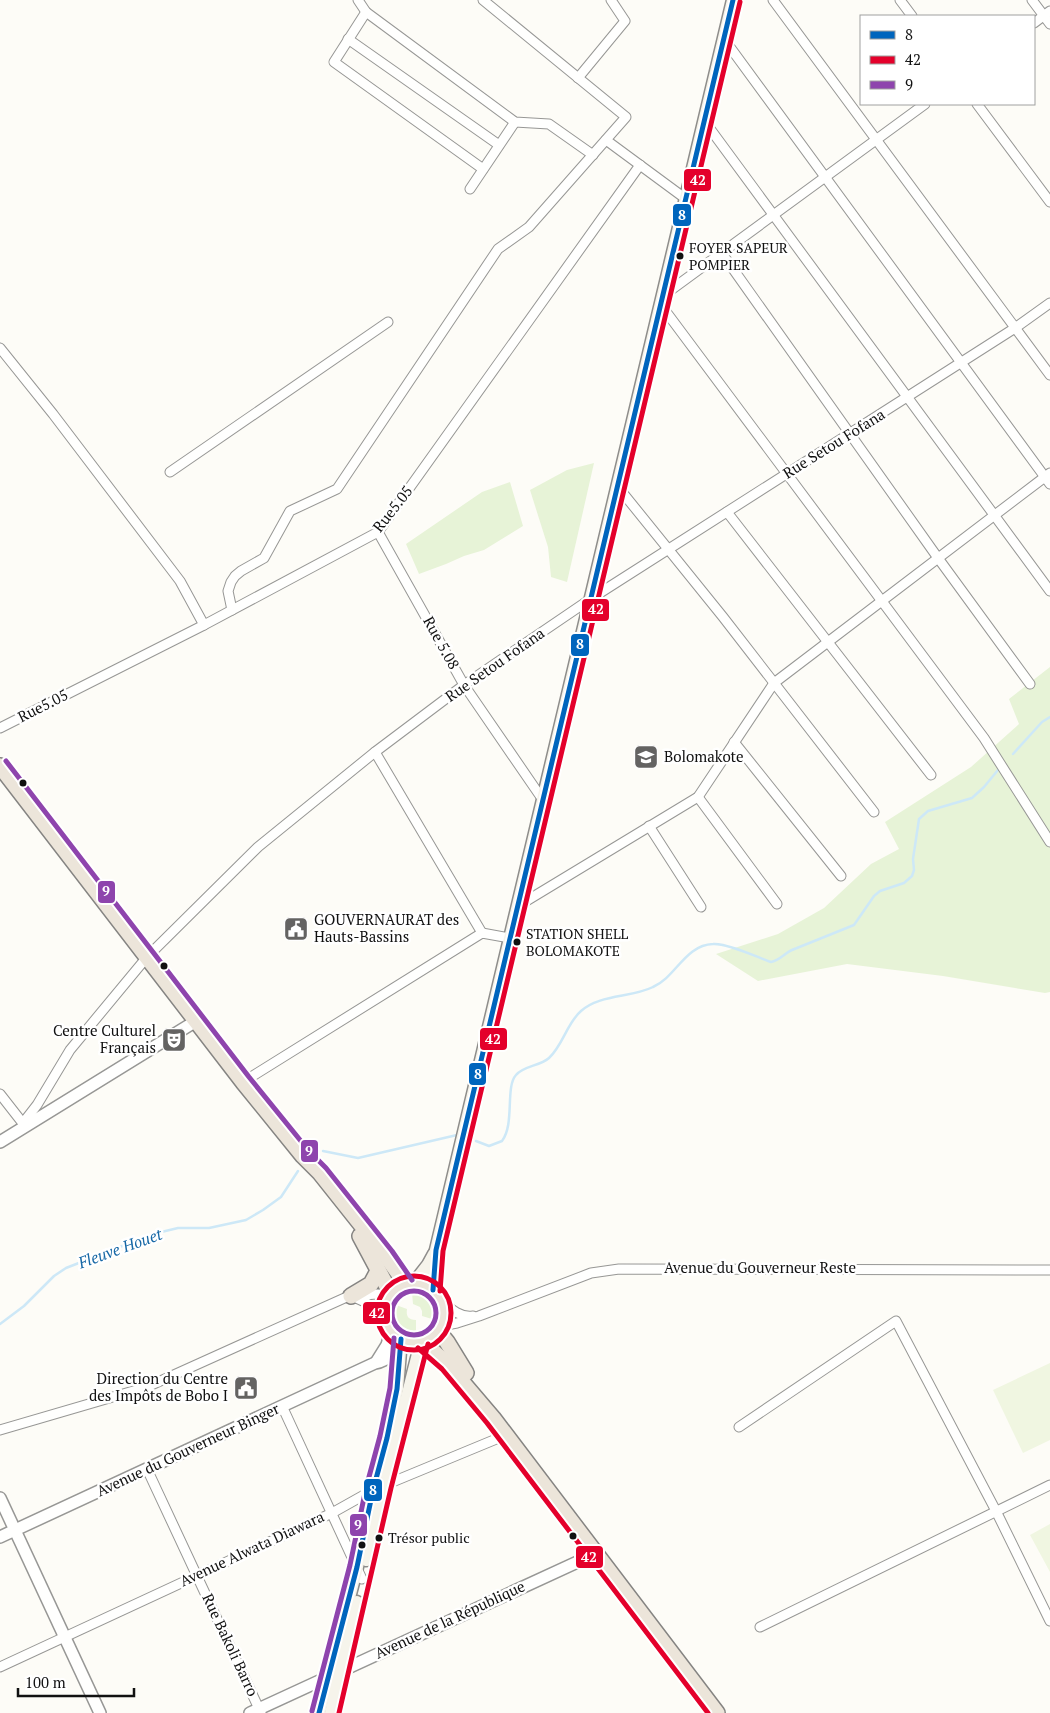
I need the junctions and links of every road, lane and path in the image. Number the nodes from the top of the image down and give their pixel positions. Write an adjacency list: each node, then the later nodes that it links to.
1 (358, 0): 8 (street)
2 (484, 0): 15 (street)
3 (611, 0): 15 (street)
4 (773, 0): 20 (street)
5 (900, 0): 10 (street)
6 (1032, 0): 9 (street)
7 (735, 2): 14 (main road)
8 (366, 12): 13 (street); 18 (street)
9 (1047, 13): 11 (street); 12 (street)
10 (911, 15)
11 (1035, 22)
12 (1050, 24)
13 (348, 39): 22 (street); 25 (street)
14 (724, 39): 19 (main road); 26 (street)
15 (578, 78): 21 (street)
16 (924, 105): 20 (street)
17 (978, 105): 29 (street)
18 (515, 122): 22 (street); 23 (street)
19 (704, 122): 28 (main road); 30 (street)
20 (876, 139): 26 (street); 35 (street)
21 (606, 140): 23 (street); 24 (street)
22 (499, 145): 25 (street)
23 (593, 155): 53 (street)
24 (640, 165): 28 (street); 47 (street, Rue5.05)
25 (483, 170): 27 (street)
26 (825, 177): 30 (street); 37 (street)
27 (470, 189)
28 (686, 199): 32 (main road)
29 (1050, 202)
30 (773, 216): 31 (street); 39 (street)
31 (721, 252): 32 (street); 40 (street)
32 (662, 300): 42 (street); 44 (main road)
33 (1050, 303): 35 (street, Rue Setou Fofana)
34 (388, 322): 41 (street)
35 (1015, 328): 37 (street, Rue Setou Fofana); 38 (street)
36 (0, 348): 54 (street)
37 (961, 363): 39 (street, Rue Setou Fofana); 43 (street)
38 (1050, 375)
39 (907, 397): 40 (street, Rue Setou Fofana); 46 (street)
40 (850, 434): 42 (street, Rue Setou Fofana); 49 (street)
41 (170, 472)
42 (787, 474): 45 (street, Rue Setou Fofana); 52 (street)
43 (1048, 478): 46 (street)
44 (618, 488): 48 (street); 51 (main road)
45 (727, 512): 48 (street, Rue Setou Fofana); 55 (street)
46 (994, 515): 49 (street); 50 (street)
47 (378, 532): 53 (street, Rue5.05); 58 (street, Rue 5.08)
48 (668, 550): 51 (street, Rue Setou Fofana); 56 (street)
49 (938, 558): 52 (street); 57 (street)
50 (1050, 591)
51 (592, 598): 58 (street, Rue Setou Fofana); 65 (main road)
52 (882, 601): 55 (street); 68 (street)
53 (232, 610): 54 (street, Rue5.05)
54 (204, 625): 59 (street, Rue5.05)
55 (828, 642): 56 (street); 63 (street)
56 (774, 683): 60 (street); 66 (street)
57 (1030, 684)
58 (464, 685): 61 (street, Rue Setou Fofana); 65 (street, Rue 5.08)
59 (0, 728)
60 (734, 742): 64 (street); 69 (street)
61 (375, 752): 73 (street); 75 (street, Rue Setou Fofana)
62 (0, 766): 75 (highway)
63 (931, 775)
64 (698, 797): 67 (street); 70 (street)
65 (543, 800): 71 (main road)
66 (874, 812)
67 (650, 826): 71 (street); 72 (street)
68 (1050, 842)
69 (841, 876)
70 (777, 904)
71 (518, 906): 74 (main road)
72 (701, 907)
73 (482, 933): 74 (street); 77 (street)
74 (510, 938): 82 (main road)
75 (147, 956): 76 (highway); 79 (street, Rue Setou Fofana)
76 (196, 1021): 77 (highway); 79 (street)
77 (243, 1082): 81 (highway)
78 (0, 1094): 79 (street)
79 (24, 1125): 80 (street)
80 (0, 1142)
81 (302, 1156): 83 (highway); 85 (highway)
82 (436, 1250): 85 (main road); 86 (main road)
83 (378, 1270): 87 (highway); 88 (highway)
84 (1050, 1270): 90 (street, Avenue du Gouverneur Reste)
85 (410, 1284): 86 (highway); 87 (highway)
86 (437, 1294): 90 (street); 91 (highway)
87 (391, 1295): 88 (street); 89 (highway)
88 (350, 1296): 89 (street); 97 (street)
89 (385, 1316): 92 (highway)
90 (478, 1316): 91 (street, Avenue du Gouverneur Reste)
91 (440, 1328): 93 (highway); 98 (highway)
92 (396, 1340): 93 (highway); 94 (street); 94 (street, Avenue du Gouverneur Binger); 101 (main road)
93 (424, 1344): 98 (highway); 101 (main road)
94 (375, 1363): 95 (street, Avenue du Gouverneur Binger)
95 (282, 1406): 99 (street, Avenue du Gouverneur Binger); 104 (street)
96 (739, 1427): 103 (street)
97 (0, 1430)
98 (506, 1435): 101 (street, Avenue Alwata Diawara); 107 (highway)
99 (147, 1469): 105 (street, Avenue du Gouverneur Binger); 109 (street, Rue Bakoli Barro)
100 (1050, 1485): 103 (street)
101 (379, 1488): 104 (street, Avenue Alwata Diawara); 108 (main road)
102 (0, 1498): 105 (street)
103 (996, 1511): 110 (street); 111 (street)
104 (332, 1513): 108 (street); 109 (street, Avenue Alwata Diawara)
105 (15, 1530): 106 (street, Avenue du Gouverneur Binger); 112 (street)
106 (0, 1537)
107 (597, 1553): 114 (street, Avenue de la République); 119 (highway)
108 (359, 1573): 114 (main road)
109 (197, 1575): 112 (street, Avenue Alwata Diawara); 115 (street, Rue Bakoli Barro)
110 (1050, 1620)
111 (760, 1626)
112 (64, 1636): 113 (street, Avenue Alwata Diawara); 116 (street)
113 (0, 1667)
114 (335, 1673): 115 (street, Avenue de la République); 117 (main road); 118 (main road)
115 (257, 1711)
116 (100, 1713)
117 (319, 1713)
118 (331, 1713)
119 (717, 1713)

